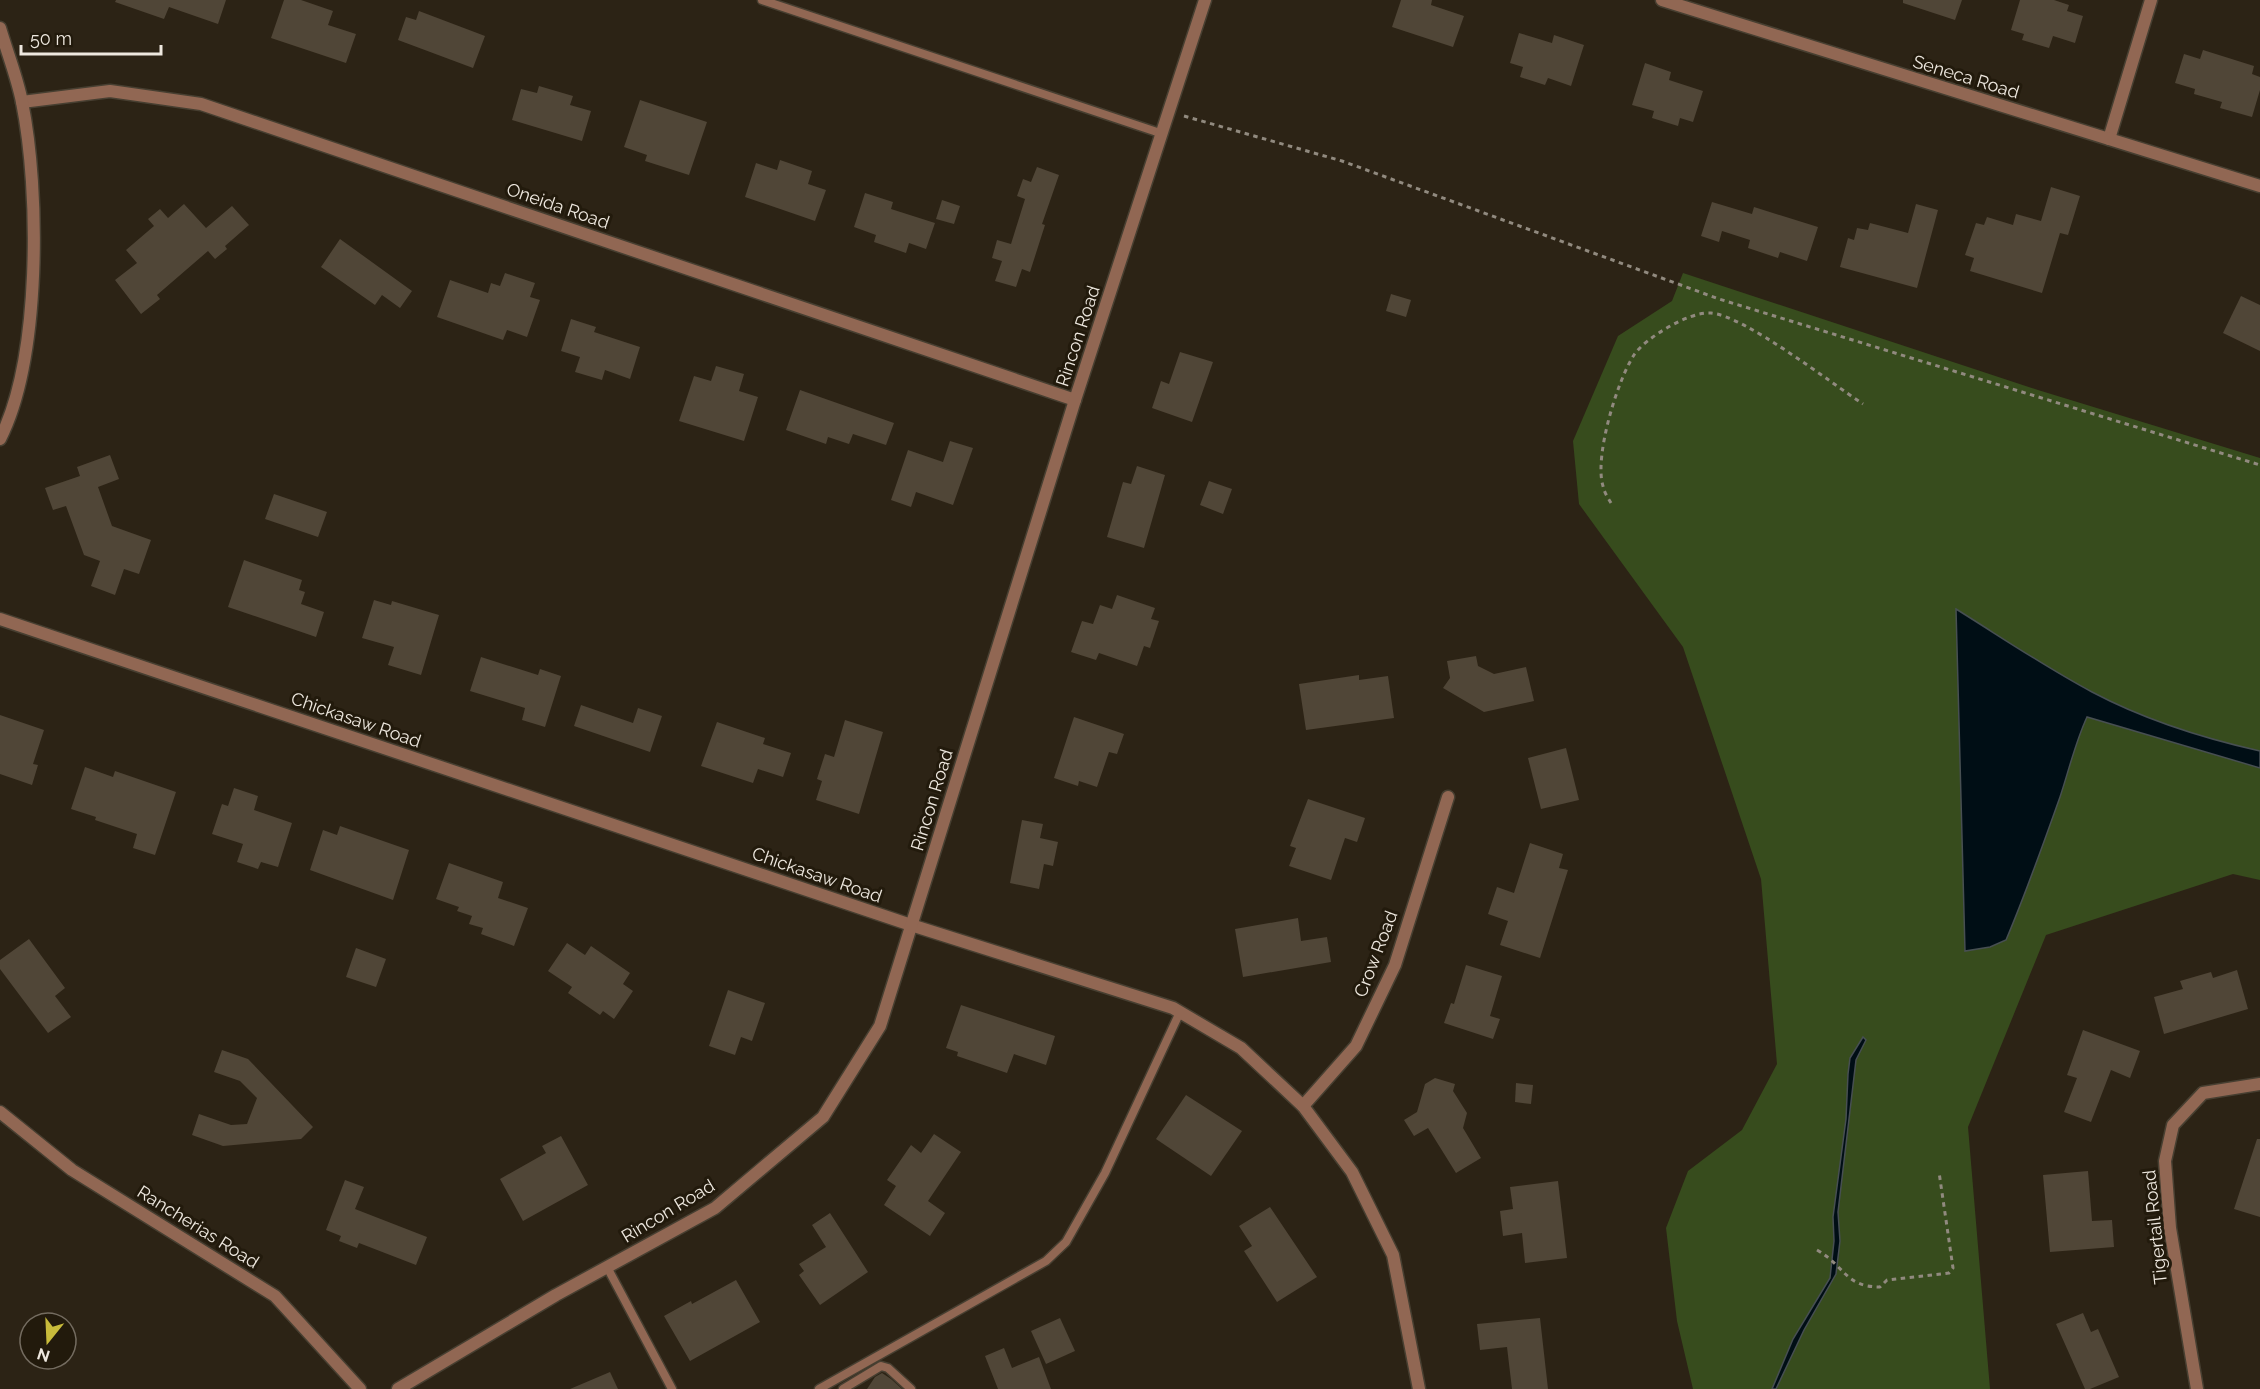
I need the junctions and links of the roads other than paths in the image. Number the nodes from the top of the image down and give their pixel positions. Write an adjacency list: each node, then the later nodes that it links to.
1 (762, 0): 7 (lane)
2 (1205, 0): 7 (street, Rincon Road)
3 (1662, 0): 8 (street, Seneca Road)
4 (2151, 0): 8 (street)
5 (0, 27): 6 (street)
6 (22, 102): 10 (street, Oneida Road); 11 (street)
7 (1163, 134): 10 (street, Rincon Road)
8 (2109, 139): 9 (street, Seneca Road)
9 (2260, 186)
10 (1076, 400): 14 (street, Rincon Road)
11 (0, 439)
12 (0, 619): 14 (street, Chickasaw Road)
13 (1448, 797): 17 (street, Crow Road)
14 (911, 925): 15 (street, Chickasaw Road); 19 (street, Rincon Road)
15 (1180, 1012): 17 (street, Chickasaw Road); 23 (lane)
16 (2260, 1084): 27 (street, Tigertail Road)
17 (1303, 1106): 26 (street, Chickasaw Road)
18 (0, 1112): 20 (street, Rancherias Road)
19 (607, 1267): 21 (street, Rincon Road); 22 (lane)
20 (360, 1389)
21 (398, 1389)
22 (672, 1389)
23 (819, 1389)
24 (843, 1389): 25 (lane)
25 (911, 1389)
26 (1419, 1389)
27 (2197, 1389)

